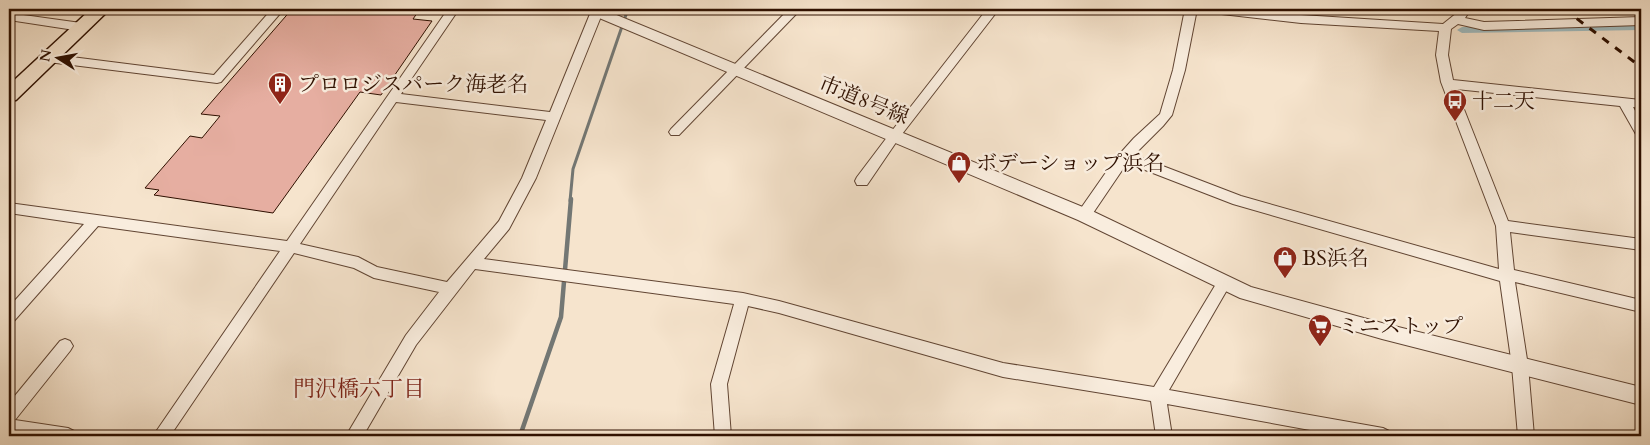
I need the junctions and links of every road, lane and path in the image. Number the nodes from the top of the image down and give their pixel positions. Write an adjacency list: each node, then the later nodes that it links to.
1 (100, 9): 13 (main road)
2 (278, 9): 14 (street)
3 (453, 9): 18 (street)
4 (795, 9): 15 (street)
5 (993, 9): 24 (street)
6 (1192, 9): 25 (street)
7 (1204, 9): 12 (street)
8 (1465, 9): 12 (street)
9 (595, 10): 15 (street, 市道8号線); 21 (street)
10 (9, 16): 13 (street)
11 (1641, 21): 12 (street)
12 (1451, 24): 16 (street)
13 (81, 26): 14 (main road)
14 (48, 58): 17 (main road)
15 (735, 69): 22 (street); 24 (street, 市道8号線)
16 (1448, 84): 19 (street); 30 (street)
17 (9, 94)
18 (393, 97): 21 (street); 32 (street)
19 (1624, 102): 20 (street); 23 (street)
20 (1641, 104)
21 (554, 118): 33 (street)
22 (674, 132)
23 (1641, 133)
24 (895, 135): 26 (street); 28 (street, 市道8号線)
25 (1126, 157): 28 (street); 34 (street)
26 (862, 181)
27 (9, 208): 29 (street)
28 (1084, 215): 35 (street, 市道8号線)
29 (95, 220): 32 (street); 39 (street)
30 (1503, 226): 31 (street); 34 (street)
31 (1641, 244)
32 (291, 247): 36 (street); 47 (street)
33 (473, 263): 36 (street); 37 (street)
34 (1506, 276): 38 (street); 41 (street)
35 (1224, 283): 41 (street, 市道8号線); 42 (street)
36 (450, 289): 48 (street)
37 (743, 299): 42 (street); 49 (street)
38 (1641, 306)
39 (9, 317)
40 (65, 346): 44 (street)
41 (1520, 366): 43 (street, 市道8号線); 52 (street)
42 (1158, 395): 50 (street); 51 (street)
43 (1641, 396)
44 (9, 415)
45 (9, 426): 46 (street)
46 (68, 436)
47 (160, 436)
48 (354, 436)
49 (724, 436)
50 (1164, 436)
51 (1383, 436)
52 (1526, 436)

